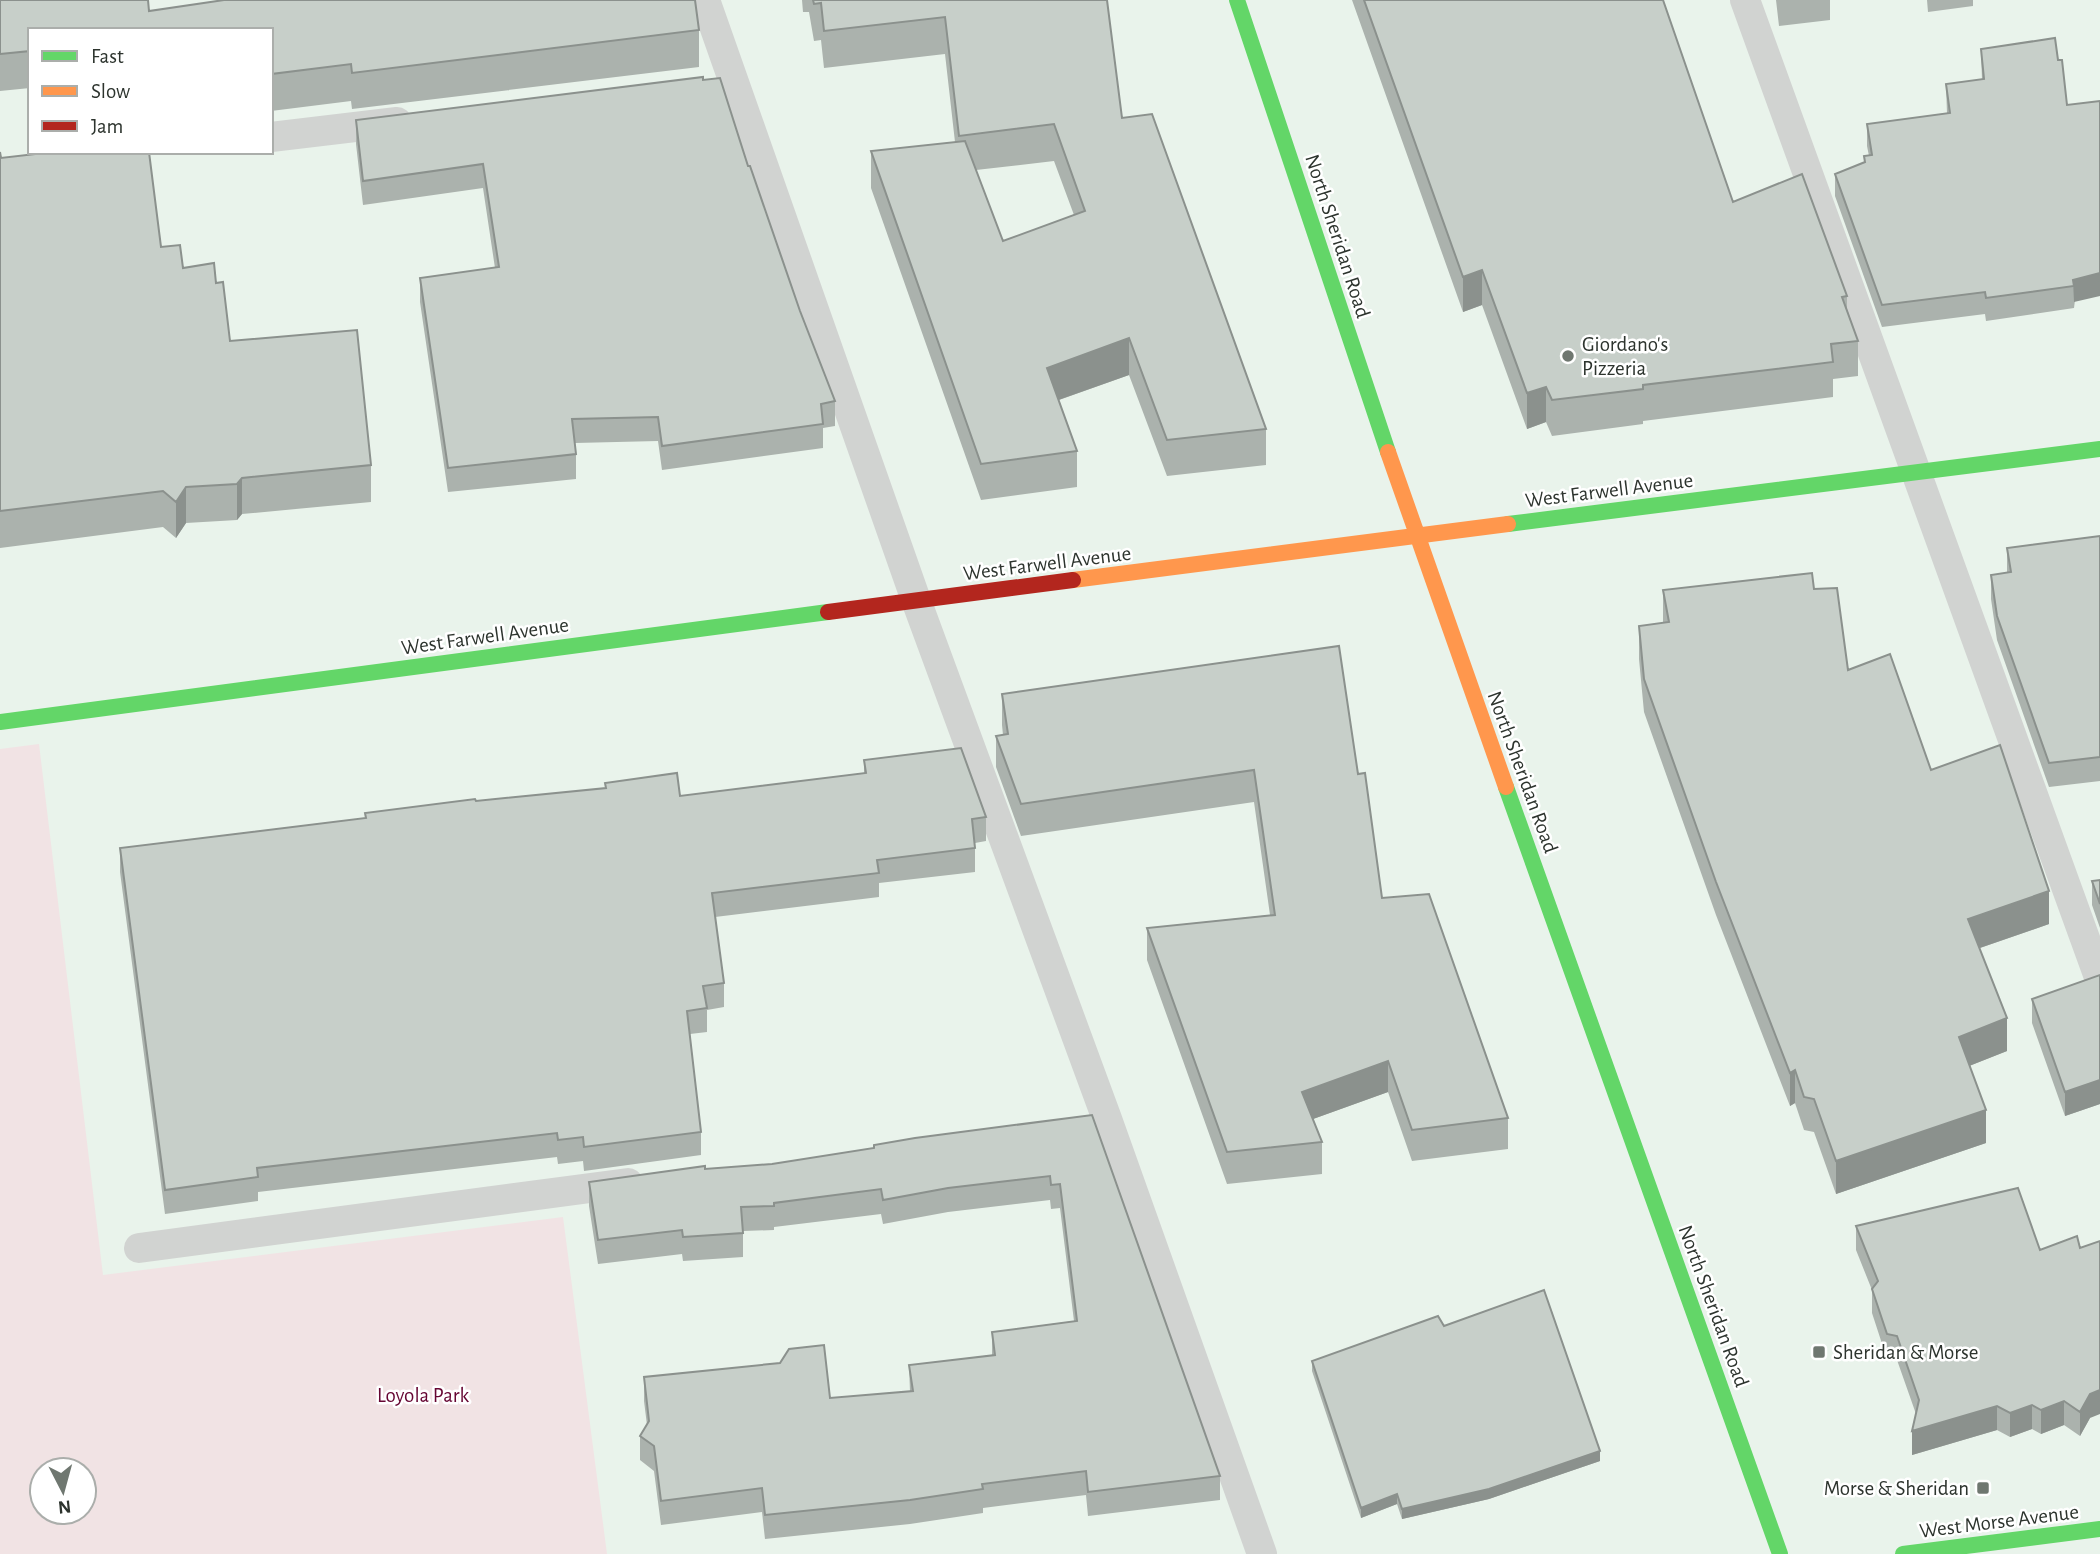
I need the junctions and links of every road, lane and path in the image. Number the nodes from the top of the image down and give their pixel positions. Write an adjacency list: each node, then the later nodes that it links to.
1 (705, 0): 9 (lane)
2 (1237, 0): 8 (street, North Sheridan Road)
3 (1745, 0): 7 (lane)
4 (421, 119): 5 (lane)
5 (273, 137)
6 (2100, 449): 7 (street, West Farwell Avenue)
7 (1916, 472): 8 (street, West Farwell Avenue); 11 (lane)
8 (1416, 536): 9 (street, West Farwell Avenue); 16 (street, North Sheridan Road)
9 (916, 600): 10 (street, West Farwell Avenue); 15 (lane)
10 (0, 722)
11 (2100, 980)
12 (651, 1180): 13 (lane)
13 (139, 1248)
14 (2100, 1529): 17 (street, West Morse Avenue)
15 (1262, 1554)
16 (1780, 1554)
17 (1903, 1554)

